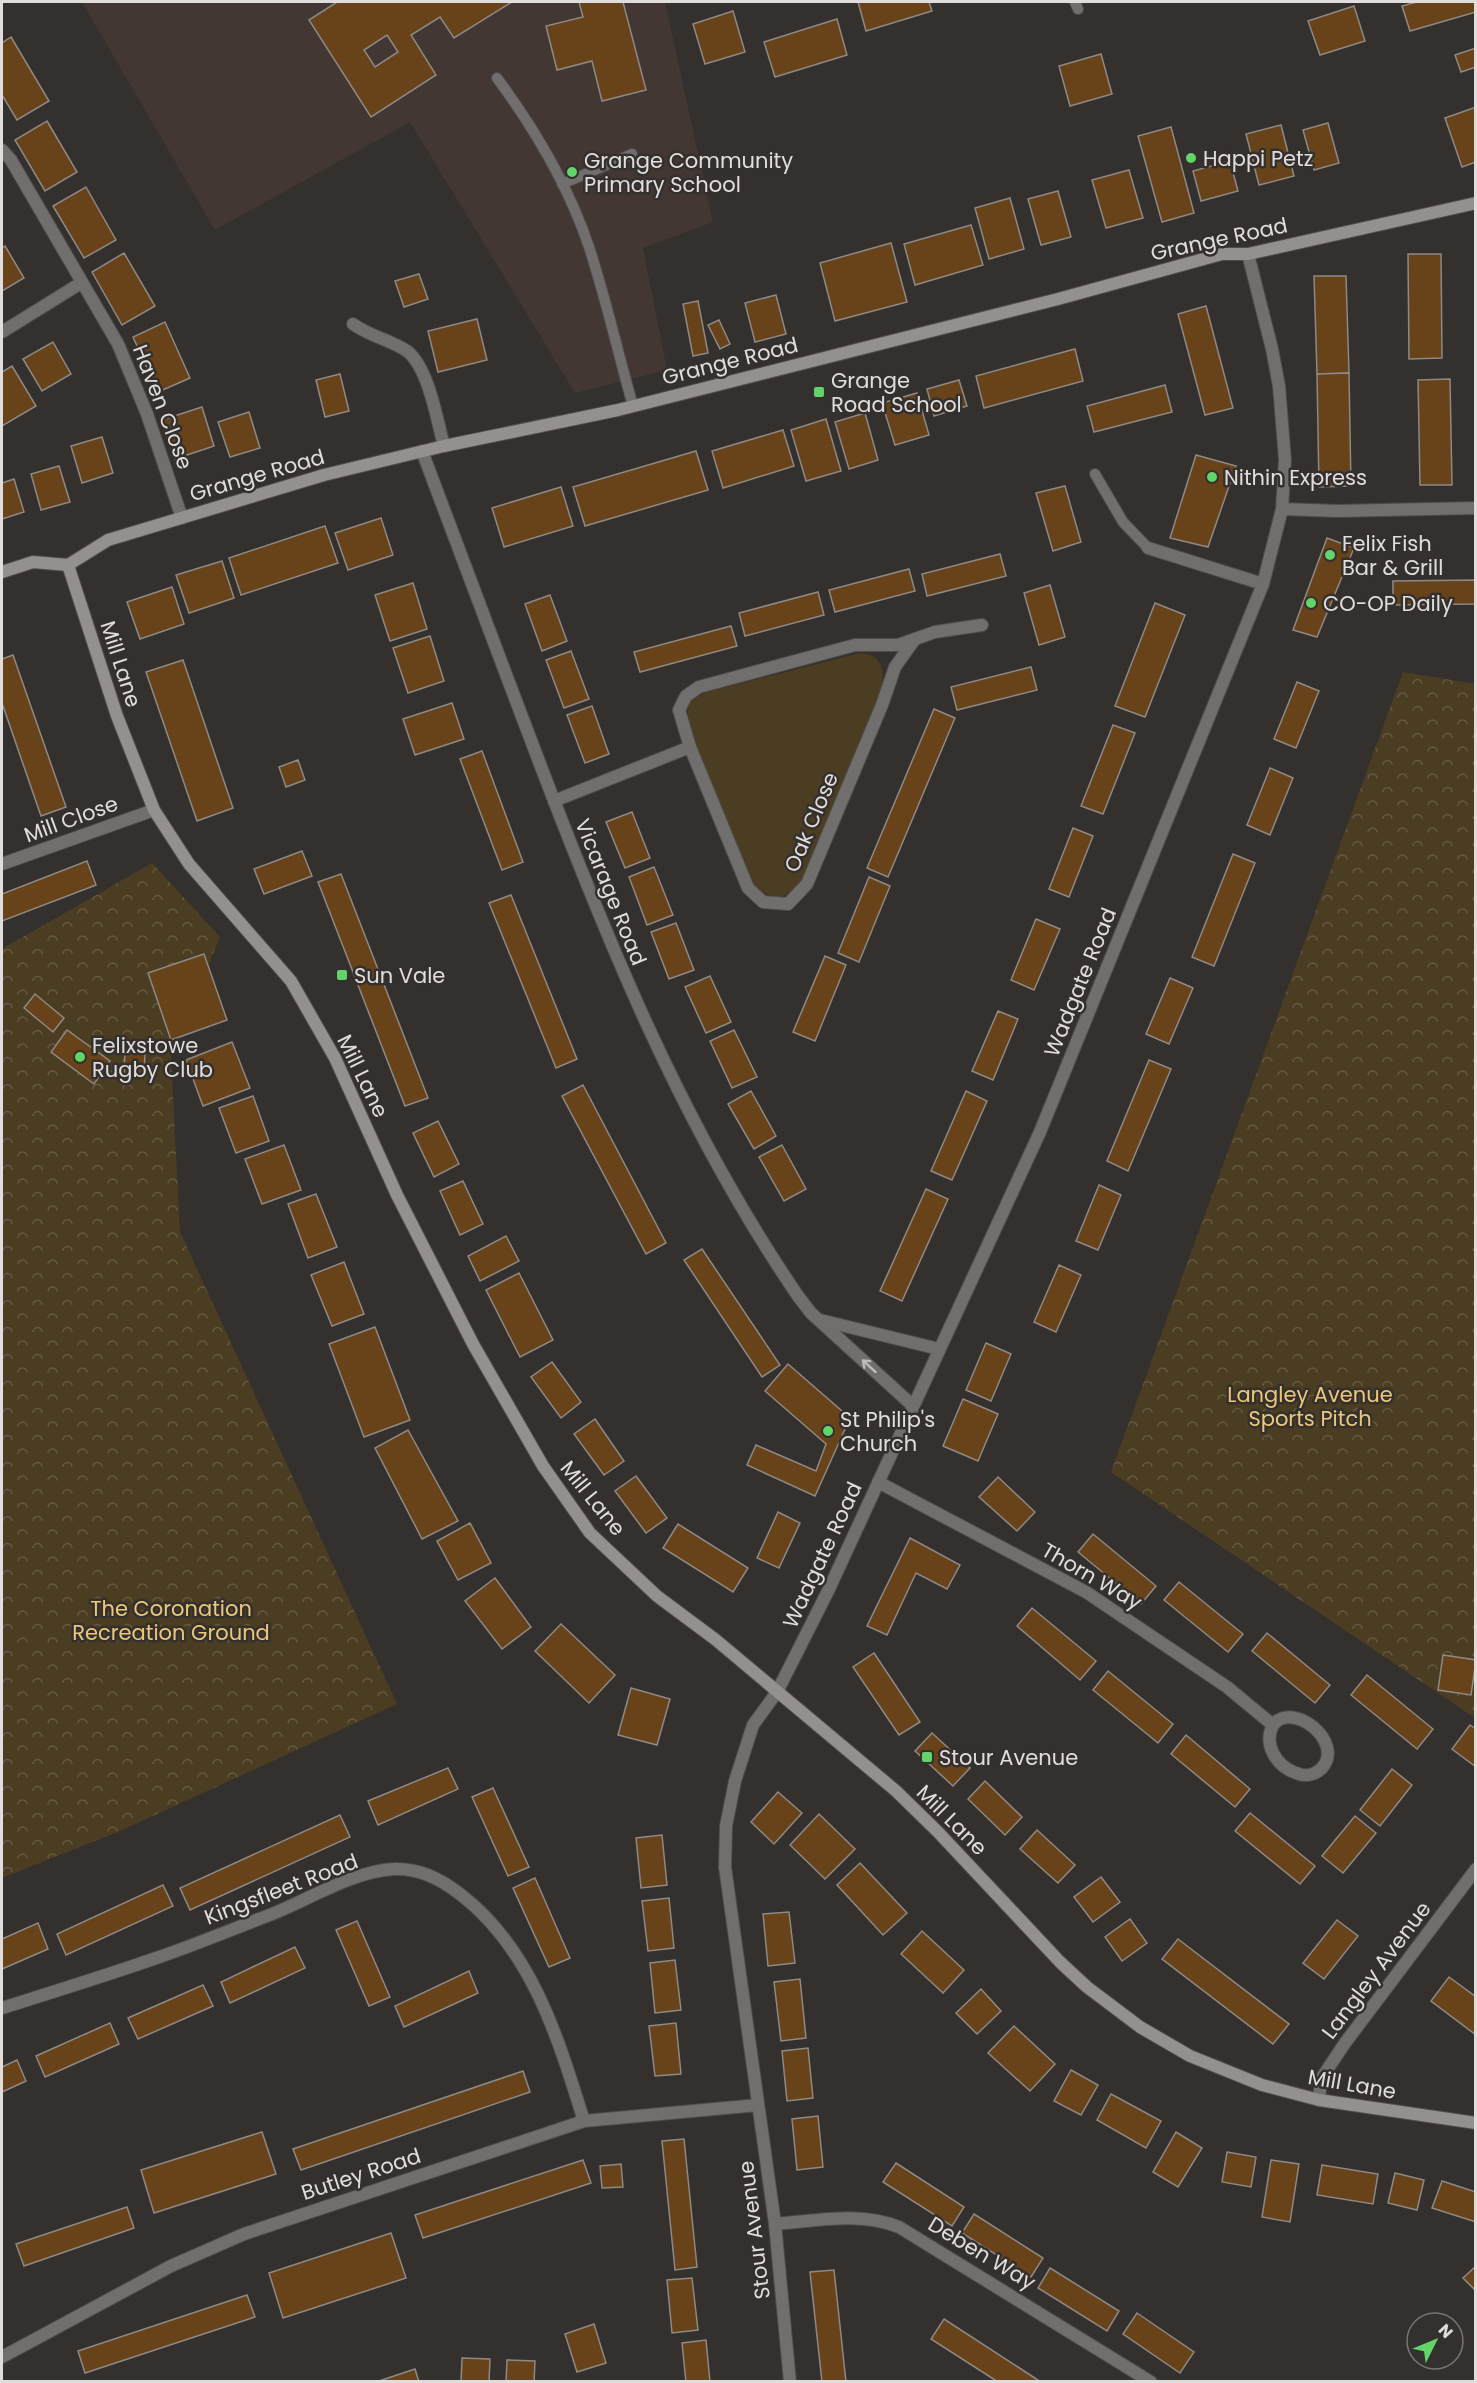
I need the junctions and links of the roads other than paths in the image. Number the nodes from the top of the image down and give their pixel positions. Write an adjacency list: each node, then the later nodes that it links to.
1 (497, 78): 4 (lane)
2 (2, 150): 7 (street, Haven Close)
3 (632, 154): 4 (lane)
4 (562, 184): 10 (lane)
5 (1476, 203): 6 (street, Grange Road)
6 (1248, 254): 10 (street, Grange Road); 15 (street, Wadgate Road)
7 (81, 284): 9 (street); 16 (street, Haven Close)
8 (352, 324): 11 (street)
9 (2, 332)
10 (633, 406): 11 (street, Grange Road)
11 (444, 446): 12 (street, Grange Road)
12 (422, 451): 16 (street, Grange Road); 24 (street, Vicarage Road)
13 (1095, 474): 17 (lane)
14 (1476, 508): 15 (street)
15 (1282, 509): 20 (street, Wadgate Road)
16 (182, 518): 18 (street, Grange Road)
17 (1148, 548): 20 (street)
18 (68, 565): 19 (street); 25 (street, Mill Lane)
19 (2, 572)
20 (1263, 584): 28 (street, Wadgate Road)
21 (982, 625): 22 (street, Oak Close)
22 (916, 638): 23 (street, Oak Close); 23 (street, Oak Close)
23 (690, 747): 24 (street)
24 (554, 801): 27 (street, Vicarage Road)
25 (154, 810): 26 (street, Mill Close); 31 (street, Mill Lane)
26 (2, 864)
27 (819, 1319): 28 (street); 29 (street, Vicarage Road, one-way to 27)
28 (939, 1349): 29 (street, Wadgate Road)
29 (912, 1405): 30 (street, Wadgate Road)
30 (878, 1482): 31 (street, Wadgate Road); 32 (street, Thorn Way)
31 (777, 1692): 35 (street, Mill Lane); 36 (street, Stour Avenue)
32 (1273, 1725): 32 (street)
33 (1476, 1869): 35 (street, Langley Avenue)
34 (2, 2008): 37 (street, Kingsfleet Road)
35 (1319, 2100): 38 (street, Mill Lane)
36 (758, 2105): 37 (street, Butley Road); 39 (street, Stour Avenue)
37 (584, 2121): 40 (street, Butley Road)
38 (1476, 2123)
39 (775, 2224): 41 (street, Stour Avenue); 42 (street, Deben Way)
40 (2, 2357)
41 (790, 2382)
42 (1151, 2382)

